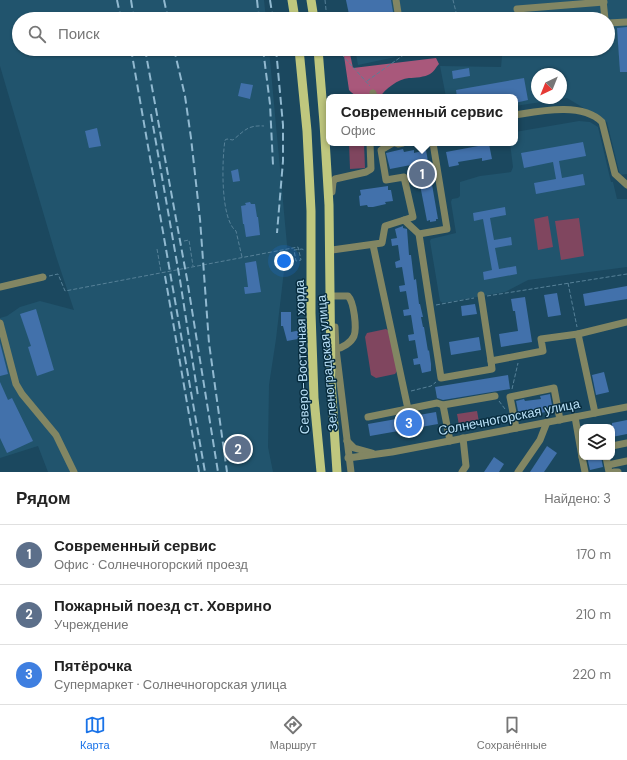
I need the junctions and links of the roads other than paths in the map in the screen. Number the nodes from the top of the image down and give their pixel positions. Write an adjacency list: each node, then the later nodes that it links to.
1 (292, 0): 6 (main road)
2 (311, 0): 7 (main road)
3 (396, 0): 8 (street)
4 (604, 1): 5 (street); 9 (street)
5 (517, 9)
6 (294, 12)
7 (313, 12)
8 (398, 12)
9 (605, 12)
10 (627, 22): 11 (street)
11 (615, 23)
12 (300, 56): 54 (main road, Северо-Восточная хорда)
13 (319, 56): 55 (main road)
14 (518, 115): 18 (street)
15 (370, 146): 22 (street, Зеленоградская улица)
16 (388, 146): 19 (street)
17 (433, 146): 20 (street)
18 (627, 184)
19 (404, 220): 20 (street); 21 (street)
20 (418, 234): 31 (street)
21 (373, 245): 22 (street); 35 (street)
22 (332, 251): 25 (street, Зеленоградская улица)
23 (45, 277): 24 (street)
24 (0, 287)
25 (333, 296): 30 (street, Зеленоградская улица); 30 (street)
26 (481, 296): 31 (street)
27 (627, 322): 29 (street)
28 (0, 323): 53 (street)
29 (578, 334): 31 (street); 36 (street)
30 (336, 349): 43 (street, Зеленоградская улица)
31 (490, 361)
32 (495, 396): 33 (street)
33 (443, 405): 35 (street); 45 (street)
34 (627, 407): 36 (street, Солнечногорская улица)
35 (408, 409): 37 (street)
36 (595, 413): 38 (street, Солнечногорская улица)
37 (368, 417)
38 (575, 417): 39 (street, Солнечногорская улица); 44 (street)
39 (560, 420): 40 (street, Солнечногорская улица); 41 (street)
40 (547, 422): 41 (street, Солнечногорская улица); 58 (street)
41 (516, 428): 42 (street, Солнечногорская улица)
42 (463, 438): 45 (street, Солнечногорская улица); 57 (street)
43 (346, 440): 48 (street); 49 (street, Зеленоградская улица)
44 (579, 440)
45 (450, 441): 48 (street, Солнечногорская улица)
46 (627, 443): 47 (street)
47 (615, 445)
48 (376, 454): 49 (street, Солнечногорская улица)
49 (348, 458): 56 (street, Зеленоградская улица)
50 (583, 460): 59 (street)
51 (627, 461): 52 (street)
52 (609, 469)
53 (74, 472)
54 (321, 472)
55 (338, 472)
56 (350, 472)
57 (462, 472)
58 (518, 472)
59 (585, 472)
60 (614, 472): 61 (street)
61 (618, 472)

